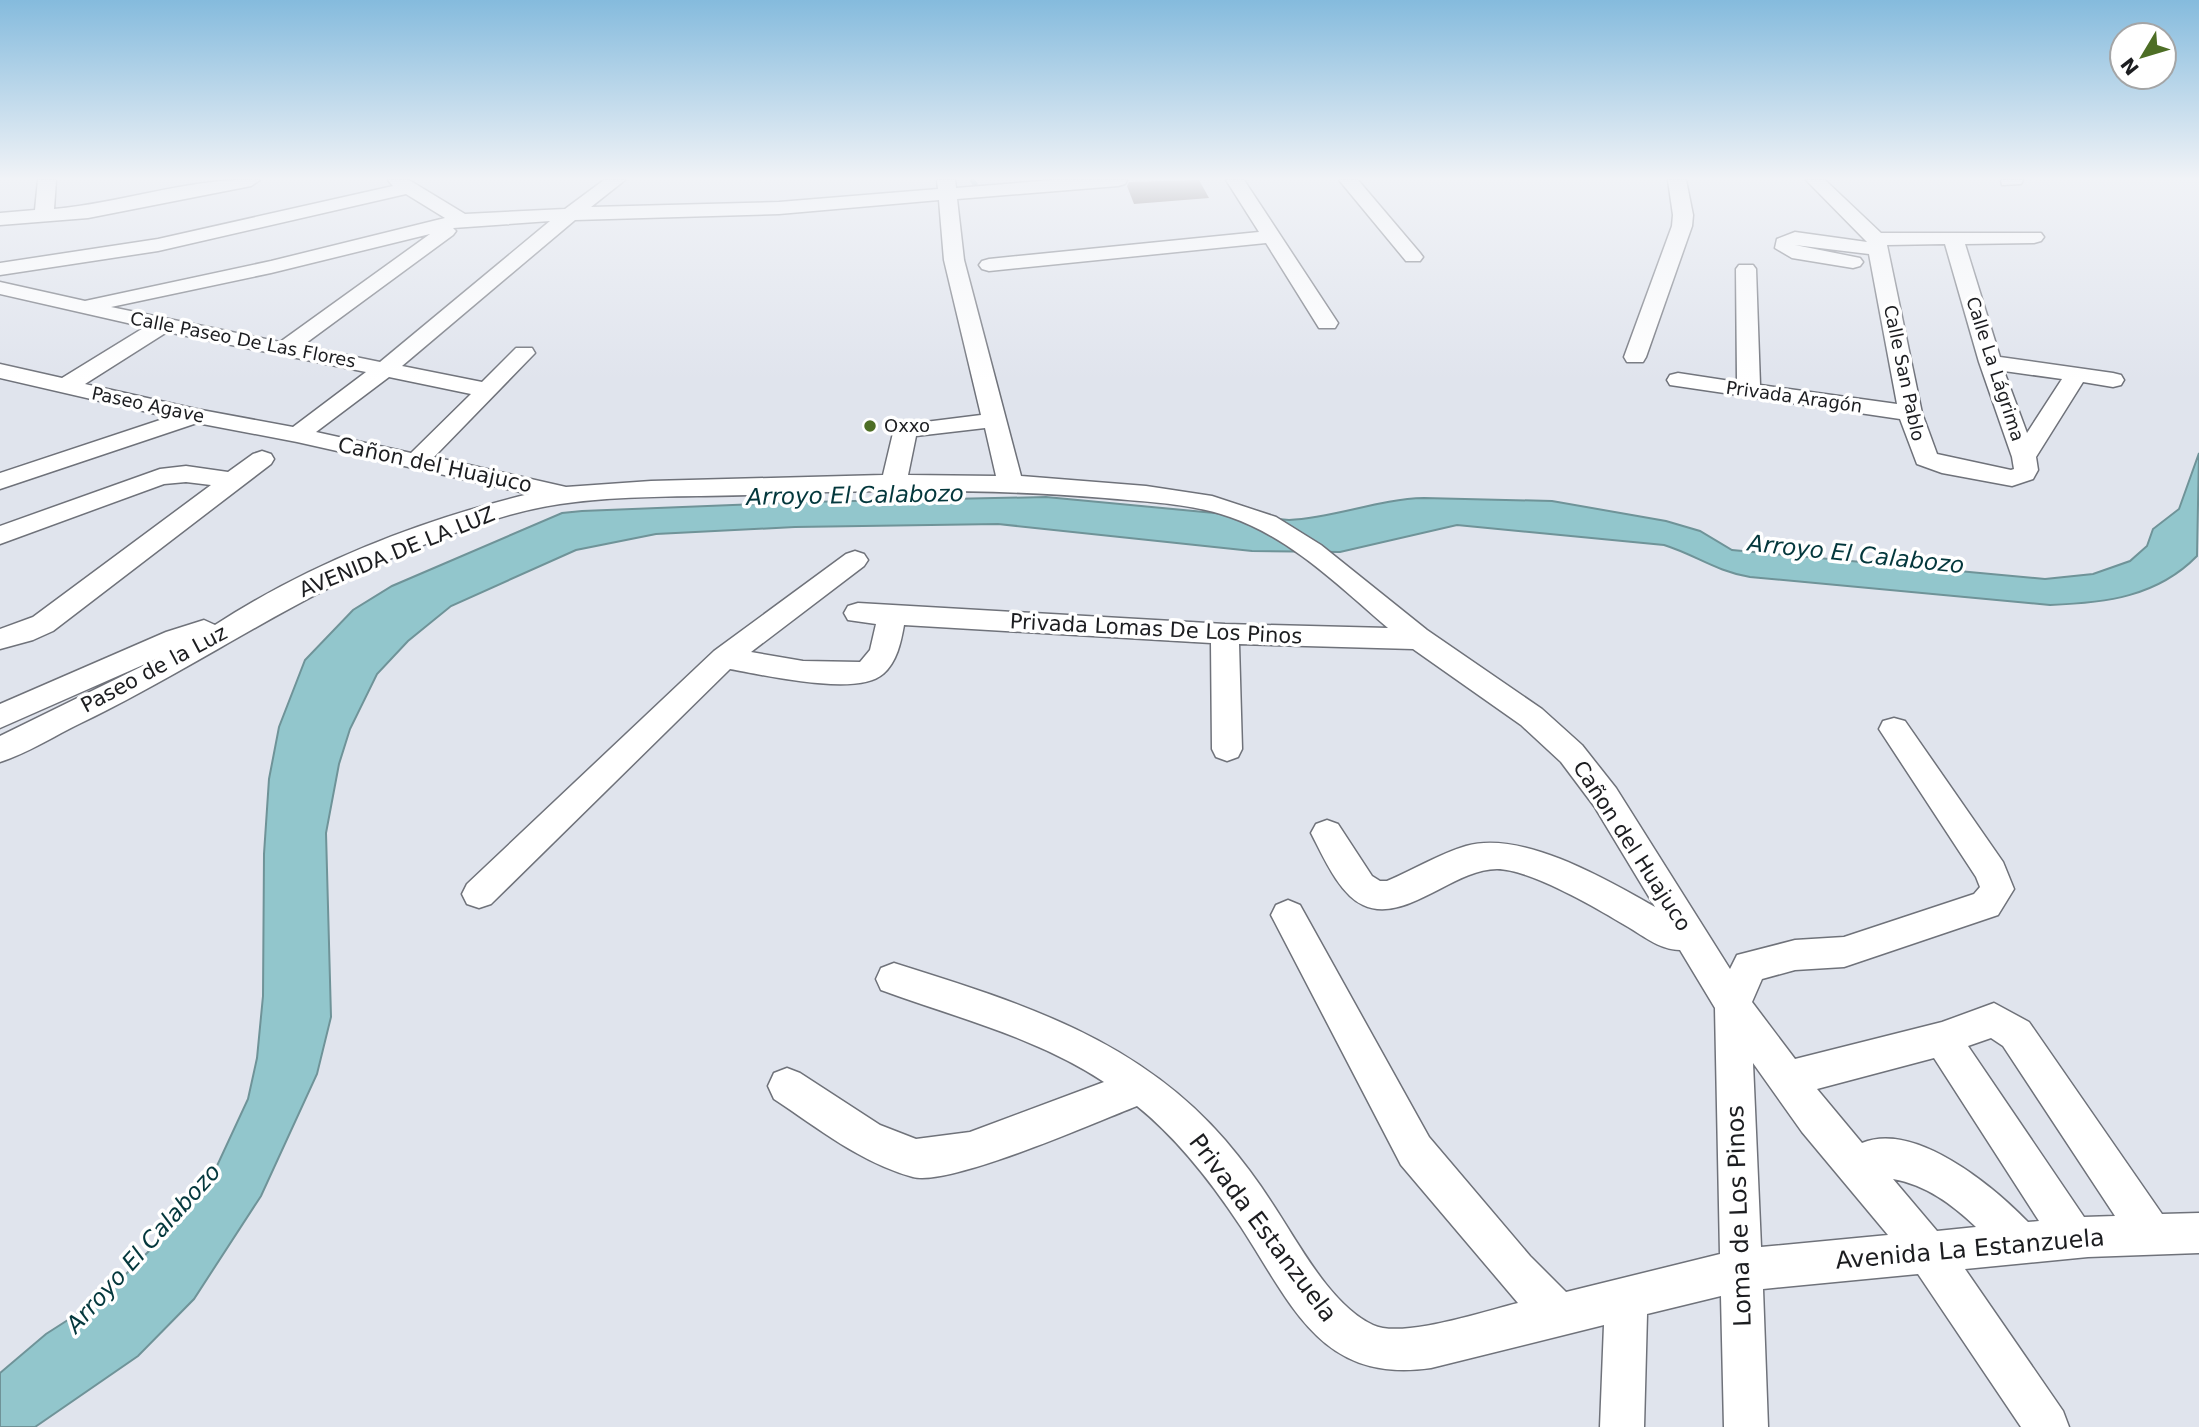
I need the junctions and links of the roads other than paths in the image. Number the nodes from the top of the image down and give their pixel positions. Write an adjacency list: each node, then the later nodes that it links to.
1 (148, 247): 16 (street)
2 (355, 247): 19 (street)
3 (424, 247): 22 (street)
4 (531, 247): 26 (street)
5 (953, 247): 36 (street)
6 (1174, 247): 15 (street)
7 (1277, 247): 20 (street)
8 (1404, 247): 13 (street)
9 (1675, 247): 24 (street)
10 (1785, 247): 14 (street)
11 (1878, 247): 34 (street, Calle San Pablo)
12 (1956, 247): 25 (street, Calle La Lágrima)
13 (1413, 257)
14 (1853, 262)
15 (989, 265)
16 (0, 269)
17 (1746, 269): 33 (street)
18 (0, 288): 19 (street, Calle Paseo De Las Flores)
19 (81, 307): 21 (street, Calle Paseo De Las Flores)
20 (1328, 323)
21 (164, 324): 22 (street, Calle Paseo De Las Flores); 31 (street)
22 (285, 348): 26 (street, Calle Paseo De Las Flores)
23 (524, 353): 32 (street)
24 (1635, 357)
25 (1990, 362): 28 (street); 38 (street, Calle La Lágrima)
26 (385, 369): 32 (street, Calle Paseo De Las Flores); 37 (street)
27 (0, 371): 31 (street, Paseo Agave)
28 (2076, 375): 30 (street); 38 (street, Calle La Lágrima)
29 (1678, 380): 33 (street, Privada Aragón)
30 (2113, 380)
31 (65, 386): 35 (street, Paseo Agave)
32 (487, 390): 40 (street)
33 (1749, 391): 34 (street, Privada Aragón)
34 (1910, 413): 41 (street, Calle San Pablo)
35 (195, 416): 37 (street, Paseo Agave); 42 (street)
36 (995, 420): 44 (street); 45 (street)
37 (298, 435): 40 (street, Cañon del Huajuco)
38 (2024, 457): 41 (street, Calle La Lágrima)
39 (262, 459): 43 (street)
40 (417, 461): 47 (street, Cañon del Huajuco)
41 (1932, 463)
42 (2, 479)
43 (233, 481): 48 (street); 54 (street)
44 (1010, 481): 45 (street, AVENIDA DE LA LUZ); 46 (street, AVENIDA DE LA LUZ)
45 (894, 482): 47 (street, AVENIDA DE LA LUZ)
46 (1051, 484): 55 (street, Cañon del Huajuco)
47 (572, 495): 51 (street, AVENIDA DE LA LUZ)
48 (0, 535)
49 (855, 560): 56 (street)
50 (858, 613): 52 (street, Privada Lomas De Los Pinos)
51 (251, 615): 57 (street, Paseo de la Luz); 60 (street, Paseo de la Luz)
52 (892, 616): 53 (street, Privada Lomas De Los Pinos); 56 (street)
53 (1224, 634): 55 (street, Privada Lomas De Los Pinos); 59 (street)
54 (0, 639)
55 (1420, 639): 64 (street, Cañon del Huajuco)
56 (724, 658): 62 (street)
57 (0, 718)
58 (1894, 729): 66 (street)
59 (1227, 749)
60 (0, 750)
61 (1326, 833): 64 (street)
62 (479, 894)
63 (1288, 915): 79 (street)
64 (1690, 935): 66 (street, Cañon del Huajuco)
65 (894, 979): 70 (street, Privada Estanzuela)
66 (1733, 1005): 68 (street, Cañon del Huajuco); 77 (street, Loma de Los Pinos)
67 (1942, 1039): 68 (street); 73 (street); 74 (street)
68 (1788, 1079): 71 (street, Cañon del Huajuco)
69 (787, 1086): 70 (street)
70 (1142, 1086): 79 (street, Privada Estanzuela)
71 (1859, 1170): 75 (street); 76 (street, Cañon del Huajuco)
72 (2199, 1233): 73 (street, Avenida La Estanzuela)
73 (2152, 1235): 74 (street, Avenida La Estanzuela)
74 (2074, 1238): 75 (street, Avenida La Estanzuela)
75 (2020, 1244): 76 (street, Avenida La Estanzuela)
76 (1928, 1252): 77 (street, Avenida La Estanzuela); 82 (street, Cañon del Huajuco)
77 (1741, 1270): 78 (street, Privada Estanzuela); 81 (street, Loma de Los Pinos)
78 (1626, 1298): 79 (street, Privada Estanzuela); 80 (street)
79 (1559, 1315)
80 (1622, 1427)
81 (1746, 1427)
82 (2047, 1427)

